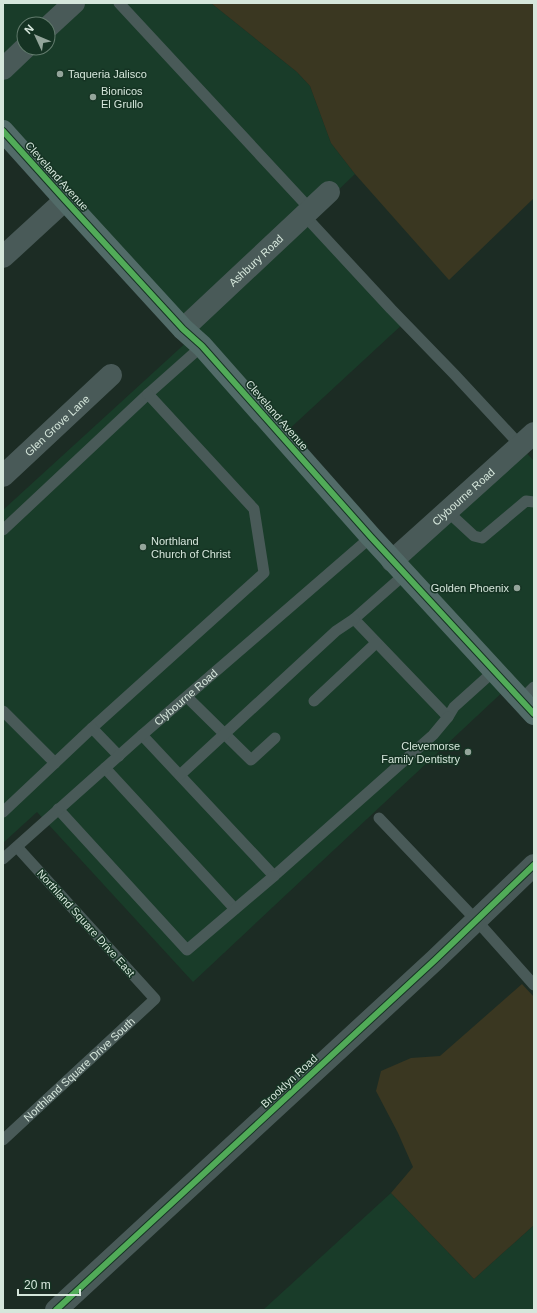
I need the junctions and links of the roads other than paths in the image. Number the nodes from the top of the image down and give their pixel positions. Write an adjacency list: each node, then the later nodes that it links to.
1 (74, 3): 3 (street)
2 (119, 3): 9 (lane)
3 (56, 20)
4 (17, 56): 5 (street)
5 (3, 69)
6 (3, 131): 8 (main road, Cleveland Avenue)
7 (330, 192): 9 (street, Ashbury Road)
8 (64, 200): 10 (street); 11 (main road, Cleveland Avenue)
9 (308, 213): 11 (street, Ashbury Road); 15 (lane)
10 (3, 257)
11 (183, 328): 12 (main road, Cleveland Avenue)
12 (202, 346): 14 (lane); 20 (main road, Cleveland Avenue)
13 (111, 375): 16 (street, Glen Grove Lane)
14 (148, 394): 19 (lane); 30 (lane)
15 (527, 439): 18 (street, Clybourne Road)
16 (3, 476)
17 (534, 502): 18 (lane)
18 (447, 511): 21 (street, Clybourne Road)
19 (3, 530)
20 (371, 537): 21 (main road, Cleveland Avenue); 25 (lane, Clybourne Road)
21 (399, 568): 22 (lane); 24 (main road, Cleveland Avenue)
22 (354, 619): 23 (lane); 31 (lane)
23 (376, 643): 27 (lane); 29 (lane)
24 (494, 671): 26 (main road, Cleveland Avenue); 29 (lane)
25 (187, 696): 31 (lane); 32 (lane, Clybourne Road)
26 (530, 700)
27 (314, 701)
28 (3, 711): 35 (lane)
29 (448, 717): 44 (lane)
30 (92, 728): 34 (lane); 35 (lane)
31 (225, 734): 33 (lane); 37 (lane)
32 (142, 735): 34 (lane, Clybourne Road); 37 (lane)
33 (275, 738)
34 (119, 756): 36 (lane, Clybourne Road)
35 (55, 763): 39 (lane)
36 (105, 768): 38 (lane, Clybourne Road); 45 (lane)
37 (180, 776): 44 (lane)
38 (58, 810): 41 (lane, Clybourne Road); 45 (lane)
39 (3, 812)
40 (379, 818): 46 (lane)
41 (16, 847): 42 (lane, Clybourne Road); 48 (lane, Northland Square Drive East)
42 (3, 859)
43 (534, 865): 46 (street, Brooklyn Road)
44 (274, 876): 45 (lane)
45 (236, 909)
46 (477, 921): 47 (lane); 50 (street, Brooklyn Road)
47 (534, 985)
48 (155, 999): 49 (lane, Northland Square Drive South)
49 (3, 1140)
50 (56, 1310)

